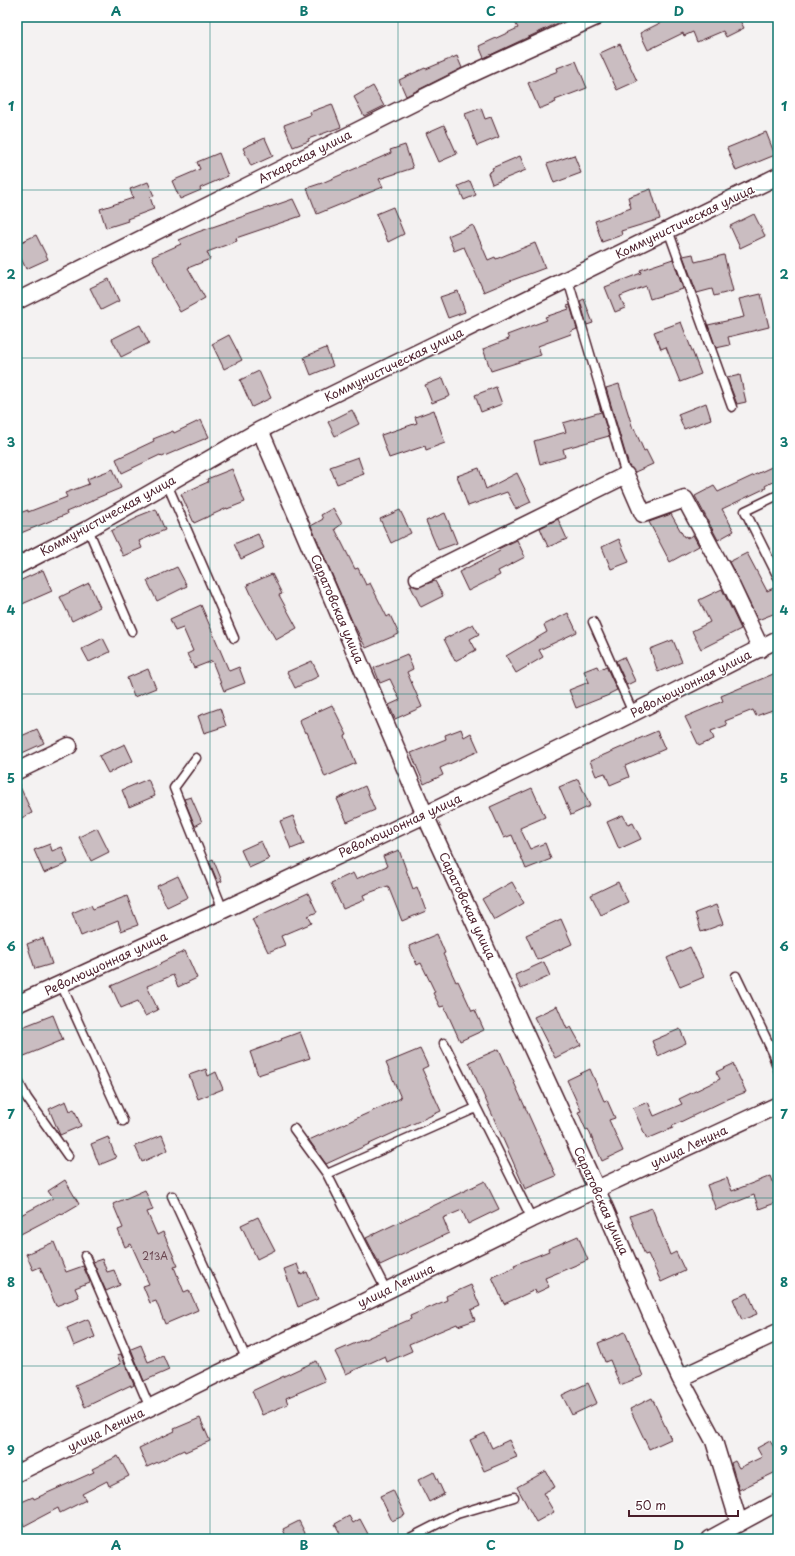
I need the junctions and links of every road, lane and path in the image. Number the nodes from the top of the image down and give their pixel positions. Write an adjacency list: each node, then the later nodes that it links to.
1 (596, 17): 5 (street, Аткарская улица)
2 (778, 176): 3 (street, Коммунистическая улица)
3 (668, 230): 4 (street, Коммунистическая улица); 6 (lane)
4 (568, 280): 7 (street, Коммунистическая улица); 8 (lane)
5 (17, 301)
6 (732, 407)
7 (260, 430): 9 (street, Коммунистическая улица); 24 (street, Саратовская улица)
8 (626, 475): 14 (street); 19 (street)
9 (167, 484): 11 (street, Коммунистическая улица); 17 (lane)
10 (778, 495): 13 (lane)
11 (88, 529): 12 (street, Коммунистическая улица); 16 (lane)
12 (17, 566)
13 (778, 577)
14 (418, 578)
15 (593, 622): 20 (lane)
16 (132, 631)
17 (234, 638)
18 (778, 640): 19 (street, Революционная улица)
19 (761, 649): 20 (street, Революционная улица)
20 (633, 713): 24 (street, Революционная улица)
21 (69, 746): 23 (street)
22 (196, 758): 25 (lane)
23 (17, 771)
24 (425, 815): 25 (street, Революционная улица); 38 (street, Саратовская улица)
25 (223, 910): 27 (street, Революционная улица)
26 (736, 976): 30 (lane)
27 (61, 984): 28 (street, Революционная улица); 34 (lane)
28 (17, 1004)
29 (444, 1043): 33 (lane)
30 (778, 1063)
31 (17, 1079): 36 (lane)
32 (778, 1105): 38 (street, улица Ленина)
33 (476, 1108): 37 (lane); 40 (lane)
34 (123, 1121)
35 (294, 1130): 37 (lane)
36 (68, 1156)
37 (327, 1174): 42 (lane)
38 (597, 1190): 40 (street, улица Ленина); 45 (street, Саратовская улица)
39 (172, 1196): 44 (lane)
40 (532, 1219): 42 (street, улица Ленина)
41 (85, 1256): 46 (lane)
42 (386, 1290): 44 (street, улица Ленина)
43 (778, 1332): 45 (street)
44 (247, 1360): 46 (street, улица Ленина)
45 (680, 1378): 50 (street, Саратовская улица)
46 (150, 1408): 47 (street, улица Ленина)
47 (17, 1473)
48 (514, 1497): 51 (lane)
49 (778, 1502): 50 (street)
50 (739, 1523): 52 (street)
51 (408, 1539)
52 (710, 1539)

